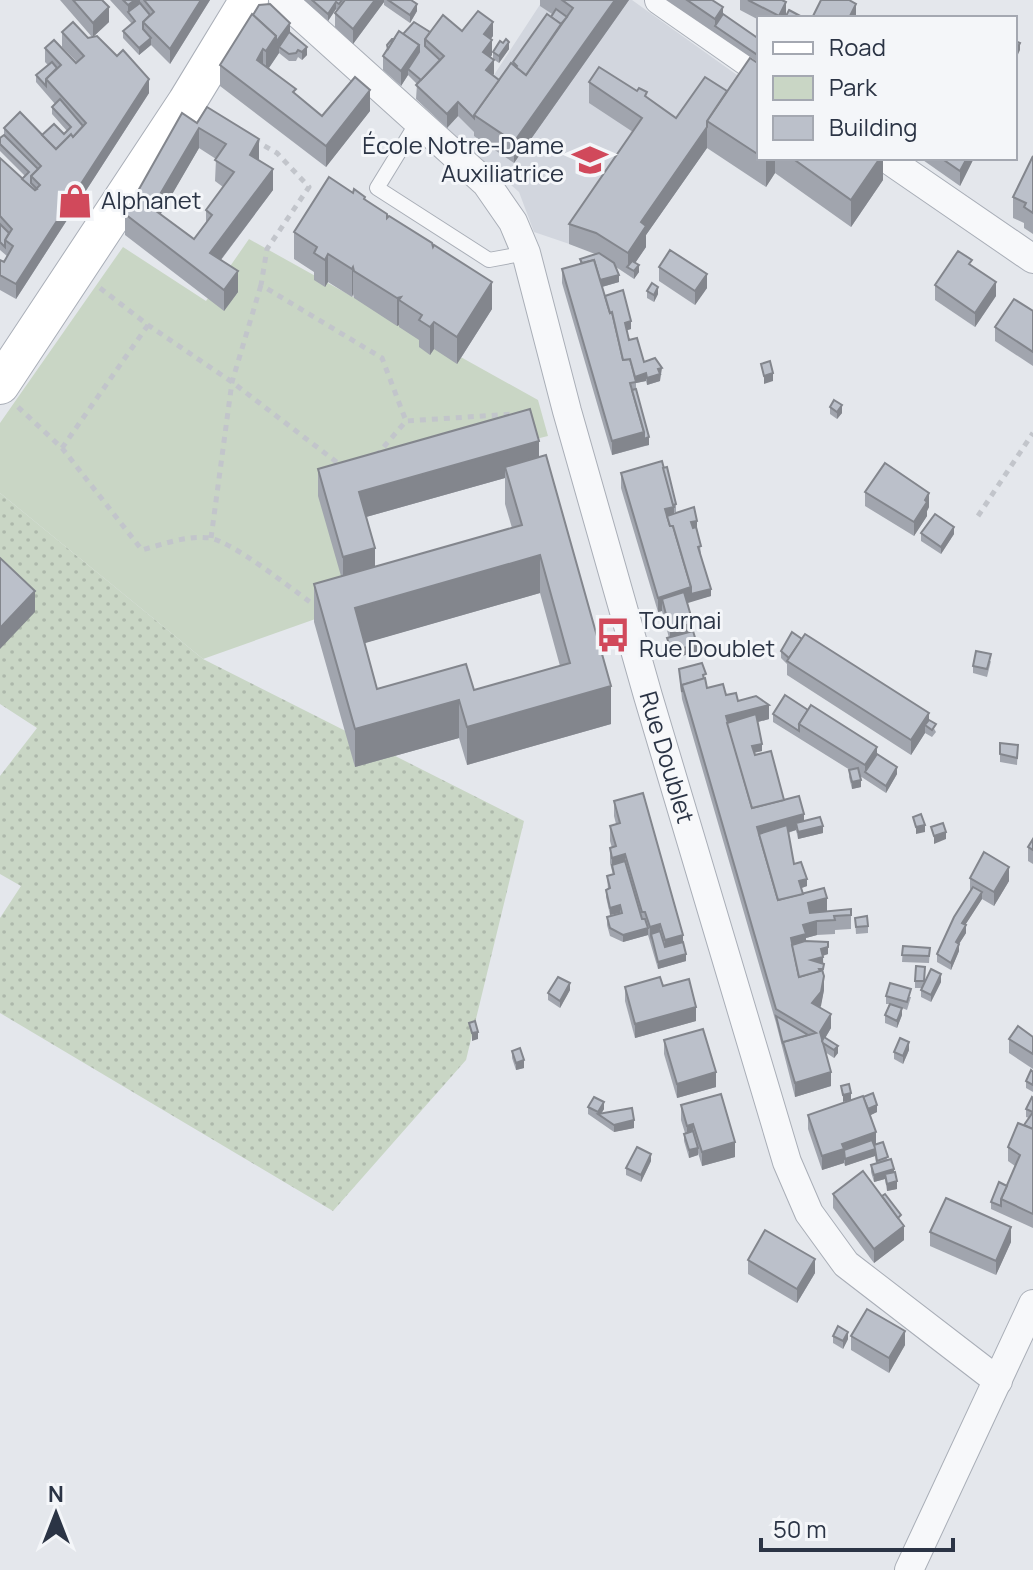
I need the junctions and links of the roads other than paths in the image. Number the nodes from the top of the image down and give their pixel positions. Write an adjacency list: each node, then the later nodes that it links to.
1 (249, 0): 9 (street)
2 (283, 0): 5 (street, Rue Doublet)
3 (659, 0): 4 (street)
4 (757, 69)
5 (418, 121): 7 (street, Rue Doublet); 7 (lane)
6 (889, 160): 8 (street)
7 (526, 253): 11 (street, Rue Doublet)
8 (1033, 259)
9 (5, 392)
10 (1033, 1304): 11 (street)
11 (998, 1381): 12 (street)
12 (909, 1570)

